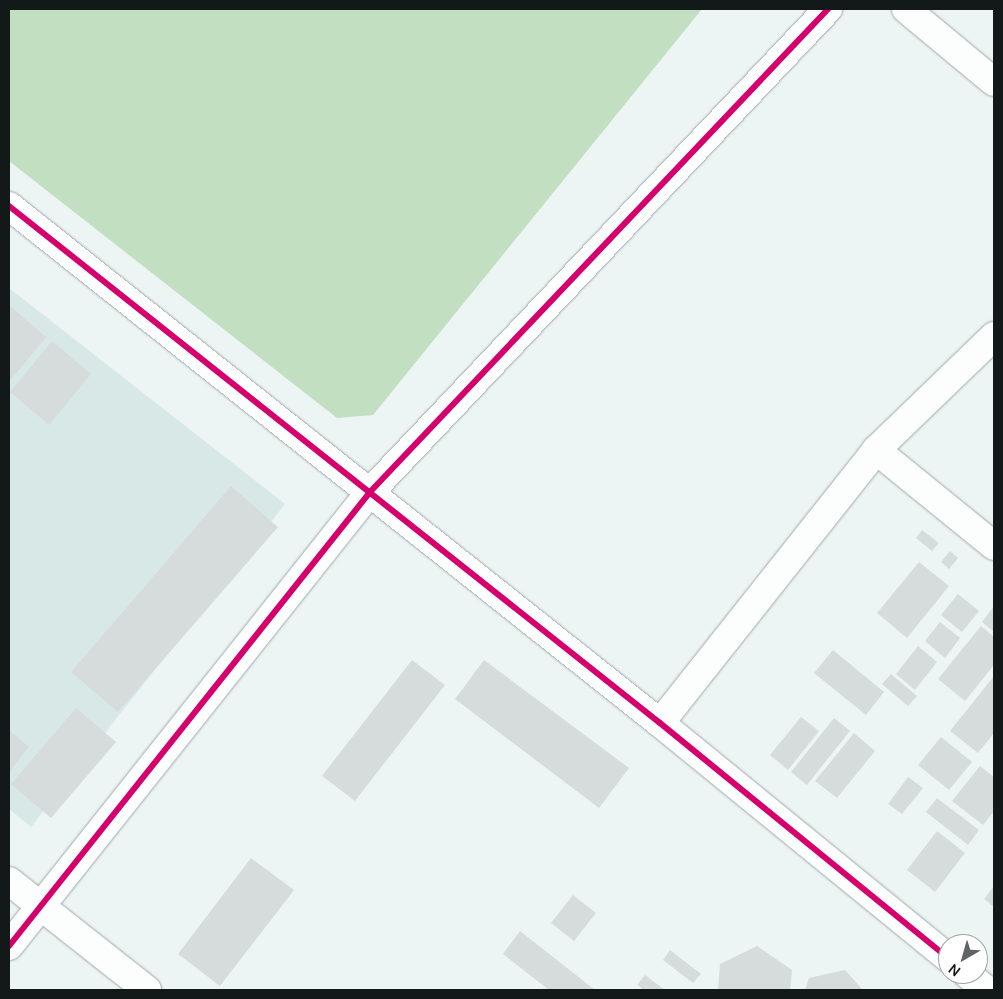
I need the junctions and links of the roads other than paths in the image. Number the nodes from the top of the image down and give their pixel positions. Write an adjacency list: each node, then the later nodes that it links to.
1 (828, 9): 7 (street)
2 (906, 9): 3 (street)
3 (994, 82)
4 (9, 206): 7 (street)
5 (994, 336): 6 (street)
6 (876, 450): 8 (street); 9 (street)
7 (370, 492): 9 (street); 11 (street)
8 (994, 546)
9 (660, 723): 13 (street)
10 (9, 880): 11 (street)
11 (41, 906): 12 (street); 14 (street)
12 (9, 946)
13 (938, 950)
14 (147, 990)

